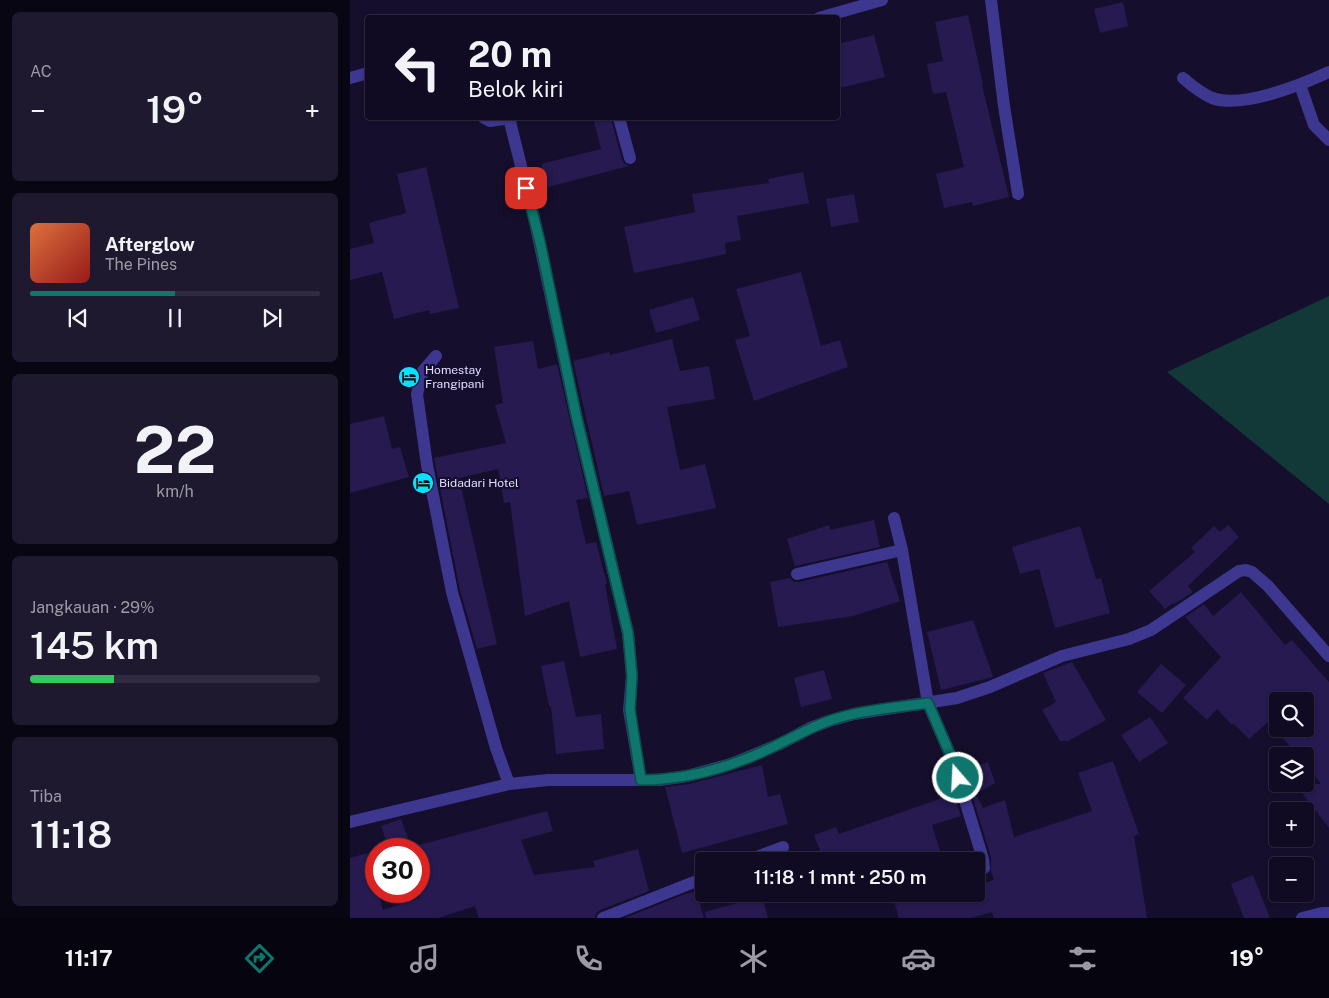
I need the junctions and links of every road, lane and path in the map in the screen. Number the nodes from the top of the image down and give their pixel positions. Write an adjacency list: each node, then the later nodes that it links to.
1 (882, 0): 3 (street)
2 (991, 0): 13 (street)
3 (829, 15)
4 (1329, 72): 8 (street)
5 (365, 74): 6 (street)
6 (350, 78)
7 (1183, 78): 8 (street)
8 (1300, 85): 11 (street)
9 (510, 120): 20 (street)
10 (620, 120): 12 (street)
11 (1329, 140)
12 (630, 158)
13 (1018, 194)
14 (436, 356): 21 (street)
15 (894, 518): 16 (street)
16 (902, 550): 17 (street); 19 (street)
17 (797, 574)
18 (1329, 656): 19 (street)
19 (928, 703): 20 (street); 25 (street)
20 (641, 780): 21 (street)
21 (509, 784): 22 (street)
22 (350, 822)
23 (783, 847): 24 (street)
24 (770, 852)
25 (981, 852)
26 (695, 882): 28 (street)
27 (1329, 913): 29 (street)
28 (603, 918)
29 (1302, 918)

